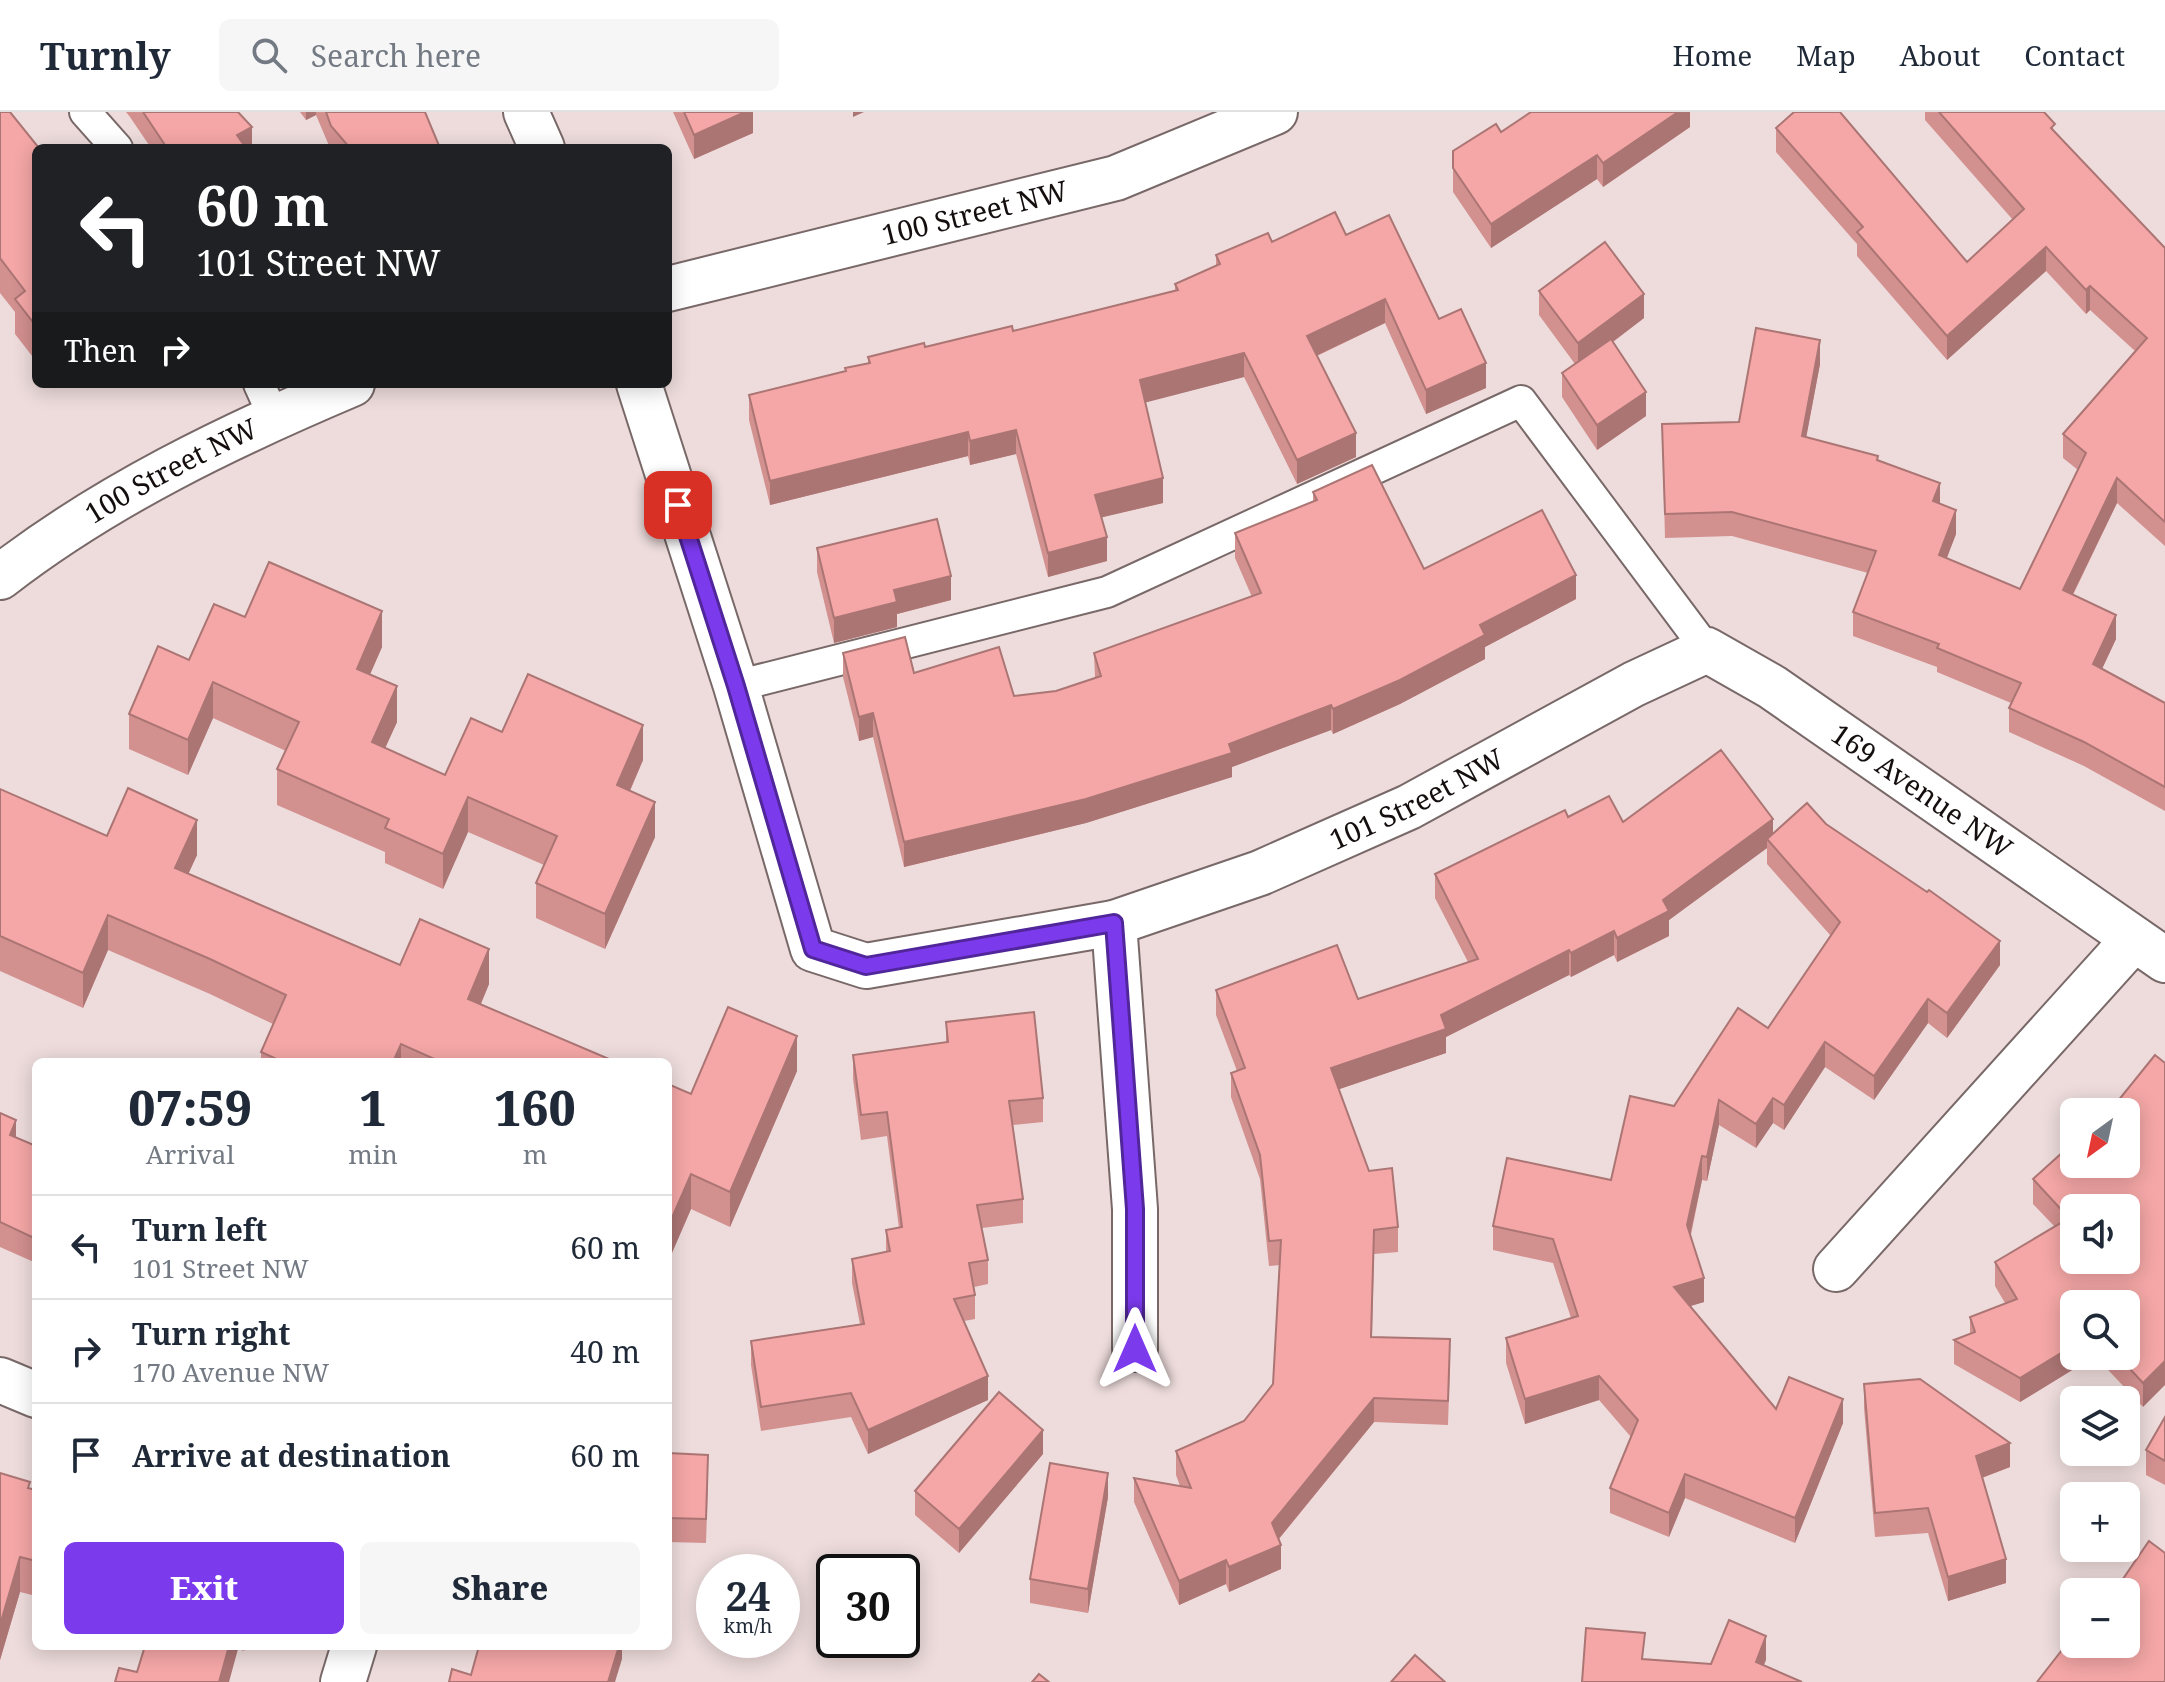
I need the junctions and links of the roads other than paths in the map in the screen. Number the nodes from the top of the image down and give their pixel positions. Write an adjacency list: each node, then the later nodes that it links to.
1 (85, 112): 4 (lane)
2 (526, 112): 5 (street)
3 (1275, 112): 6 (street, 100 Street NW)
4 (113, 144)
5 (540, 144)
6 (672, 288)
7 (332, 388): 9 (street, 100 Street NW)
8 (640, 388): 12 (street)
9 (266, 401): 10 (street, 100 Street NW)
10 (0, 577)
11 (1707, 650): 12 (lane); 13 (street, 101 Street NW); 14 (street, 169 Avenue NW)
12 (736, 686): 13 (street, 101 Street NW)
13 (1114, 923): 16 (street)
14 (2149, 950): 15 (street, 169 Avenue NW)
15 (1836, 1269)
16 (1135, 1349)
17 (0, 1380): 18 (street)
18 (32, 1393)
19 (353, 1650): 20 (street)
20 (343, 1682)

